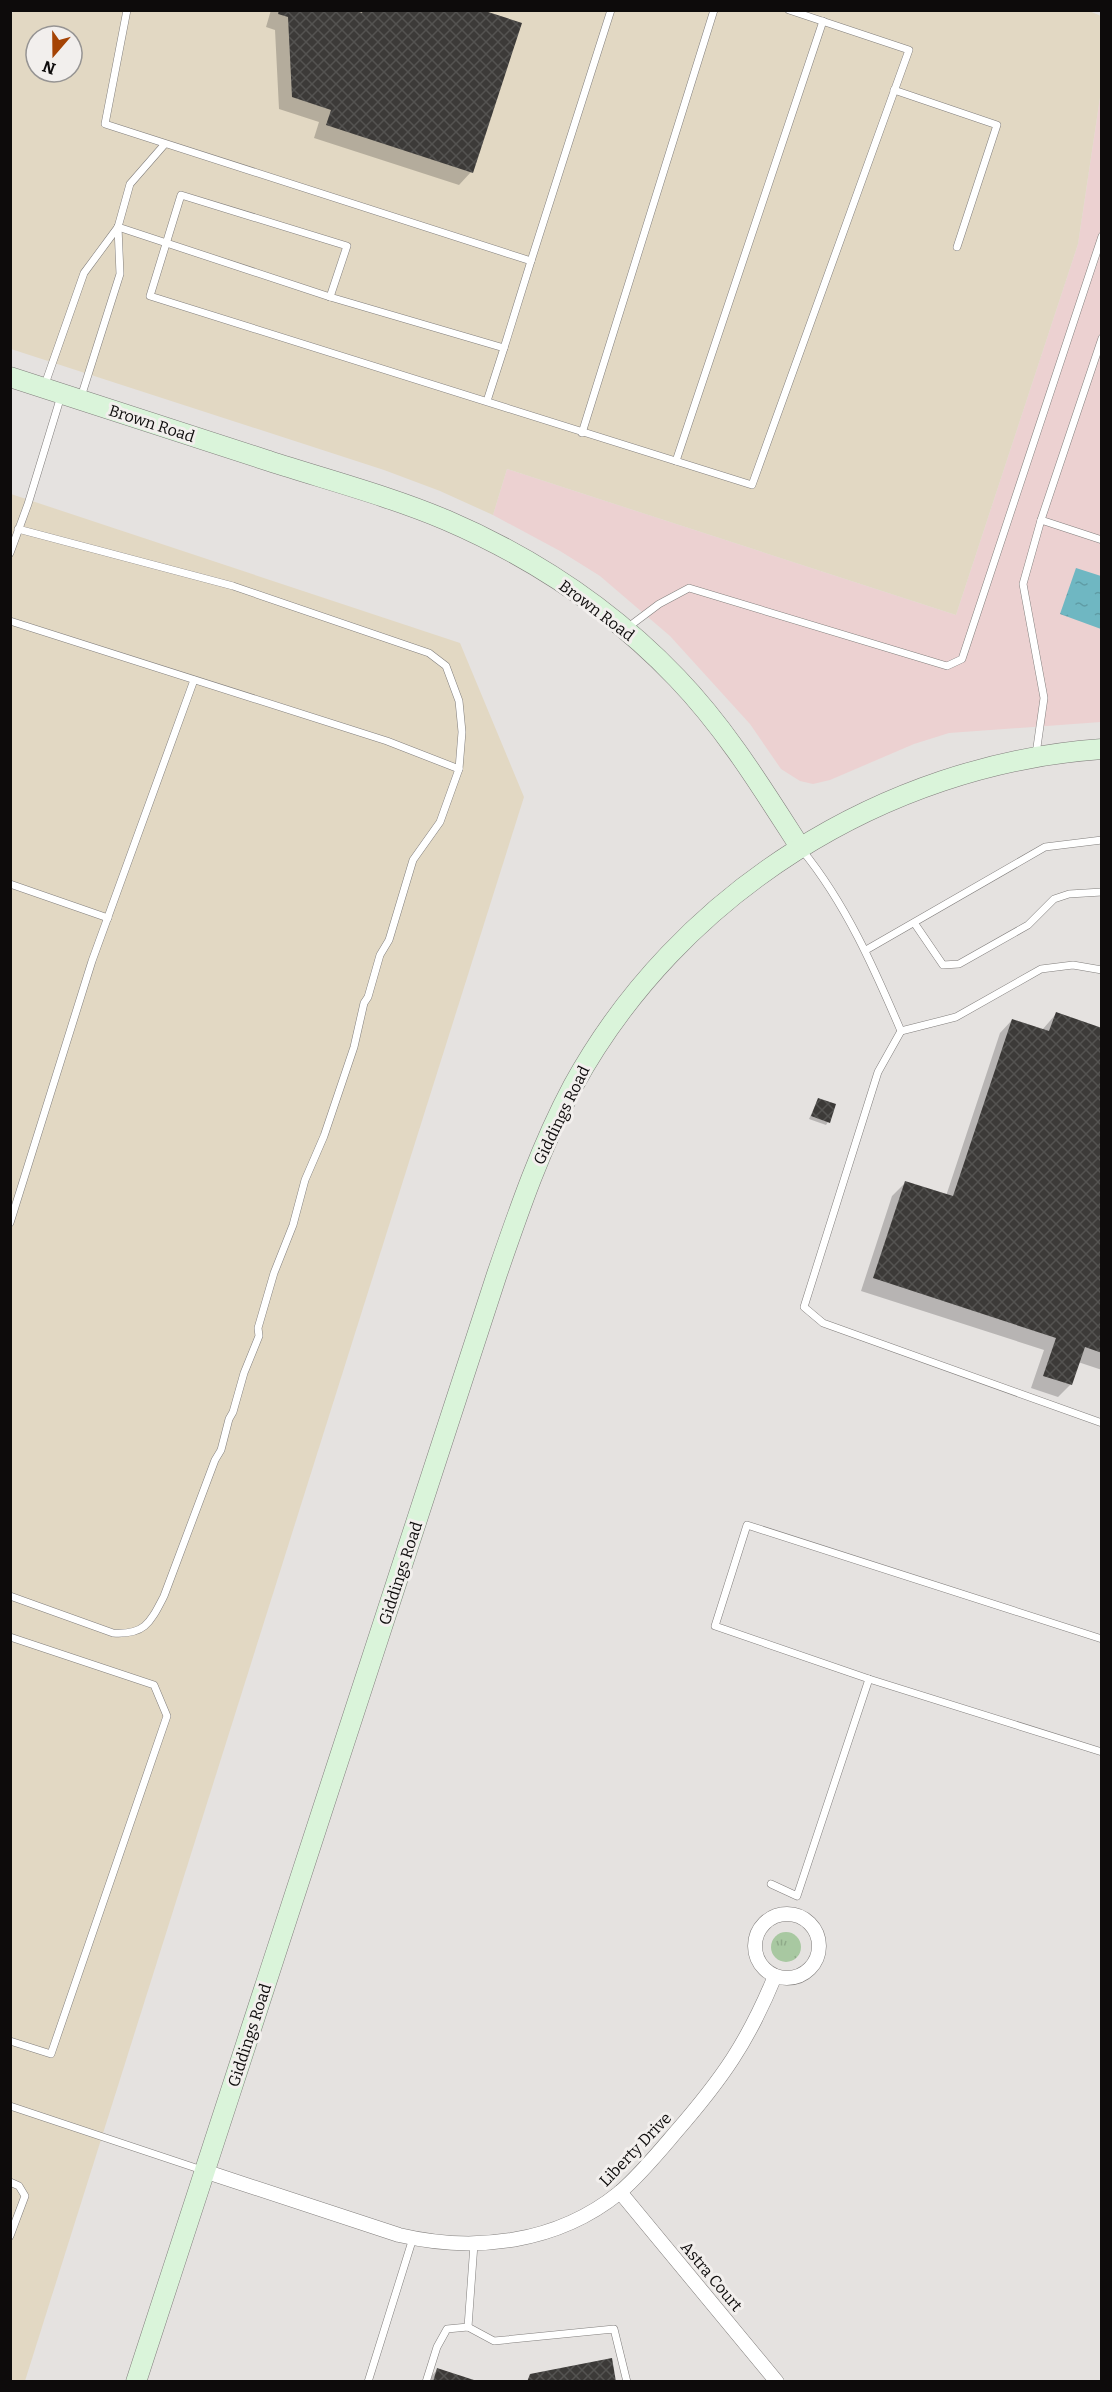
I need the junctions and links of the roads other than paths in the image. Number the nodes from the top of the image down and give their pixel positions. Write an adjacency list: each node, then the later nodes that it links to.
1 (127, 10): 7 (lane)
2 (612, 10): 12 (lane)
3 (714, 10): 19 (lane)
4 (789, 10): 5 (lane)
5 (823, 21): 6 (lane); 20 (lane)
6 (894, 90): 11 (lane); 20 (lane)
7 (164, 145): 8 (lane); 12 (lane)
8 (118, 227): 10 (lane); 17 (lane); 17 (lane)
9 (1101, 236): 26 (lane)
10 (166, 244): 13 (lane); 13 (lane); 18 (lane)
11 (957, 247)
12 (531, 261): 15 (lane)
13 (330, 297): 15 (lane)
14 (1101, 338): 21 (lane)
15 (504, 348): 18 (lane)
16 (10, 377): 17 (main road, Brown Road)
17 (62, 394): 22 (lane); 26 (main road, Brown Road)
18 (487, 401): 19 (lane)
19 (582, 433): 20 (lane)
20 (676, 461)
21 (1041, 520): 23 (lane); 29 (lane)
22 (18, 529): 24 (lane); 30 (lane)
23 (1101, 540)
24 (10, 553)
25 (10, 621): 27 (lane)
26 (626, 630): 32 (main road, Brown Road)
27 (194, 680): 30 (lane); 35 (lane)
28 (1101, 749): 29 (main road)
29 (1036, 757): 32 (main road)
30 (459, 769): 42 (lane)
31 (1101, 840): 36 (lane)
32 (800, 847): 37 (lane); 51 (main road, Giddings Road)
33 (10, 884): 35 (lane)
34 (1101, 892): 36 (lane)
35 (108, 918): 40 (lane)
36 (915, 924): 37 (lane)
37 (866, 950): 39 (lane)
38 (1101, 970): 39 (lane)
39 (901, 1032): 41 (lane)
40 (10, 1223)
41 (1101, 1423)
42 (10, 1596)
43 (10, 1637): 49 (lane)
44 (1101, 1638): 45 (lane)
45 (869, 1678): 46 (lane); 47 (lane)
46 (1101, 1752)
47 (771, 1884)
48 (775, 1976): 48 (street); 53 (street, Liberty Drive)
49 (10, 2041)
50 (10, 2106): 51 (lane)
51 (204, 2171): 55 (street, Liberty Drive); 58 (main road, Giddings Road)
52 (10, 2182): 54 (lane)
53 (620, 2192): 56 (street, Liberty Drive); 62 (street, Astra Court)
54 (10, 2236)
55 (413, 2238): 56 (street, Liberty Drive); 59 (lane)
56 (474, 2244): 57 (lane)
57 (468, 2327): 60 (lane); 61 (lane)
58 (136, 2382)
59 (368, 2382)
60 (426, 2382)
61 (627, 2382)
62 (777, 2382)

